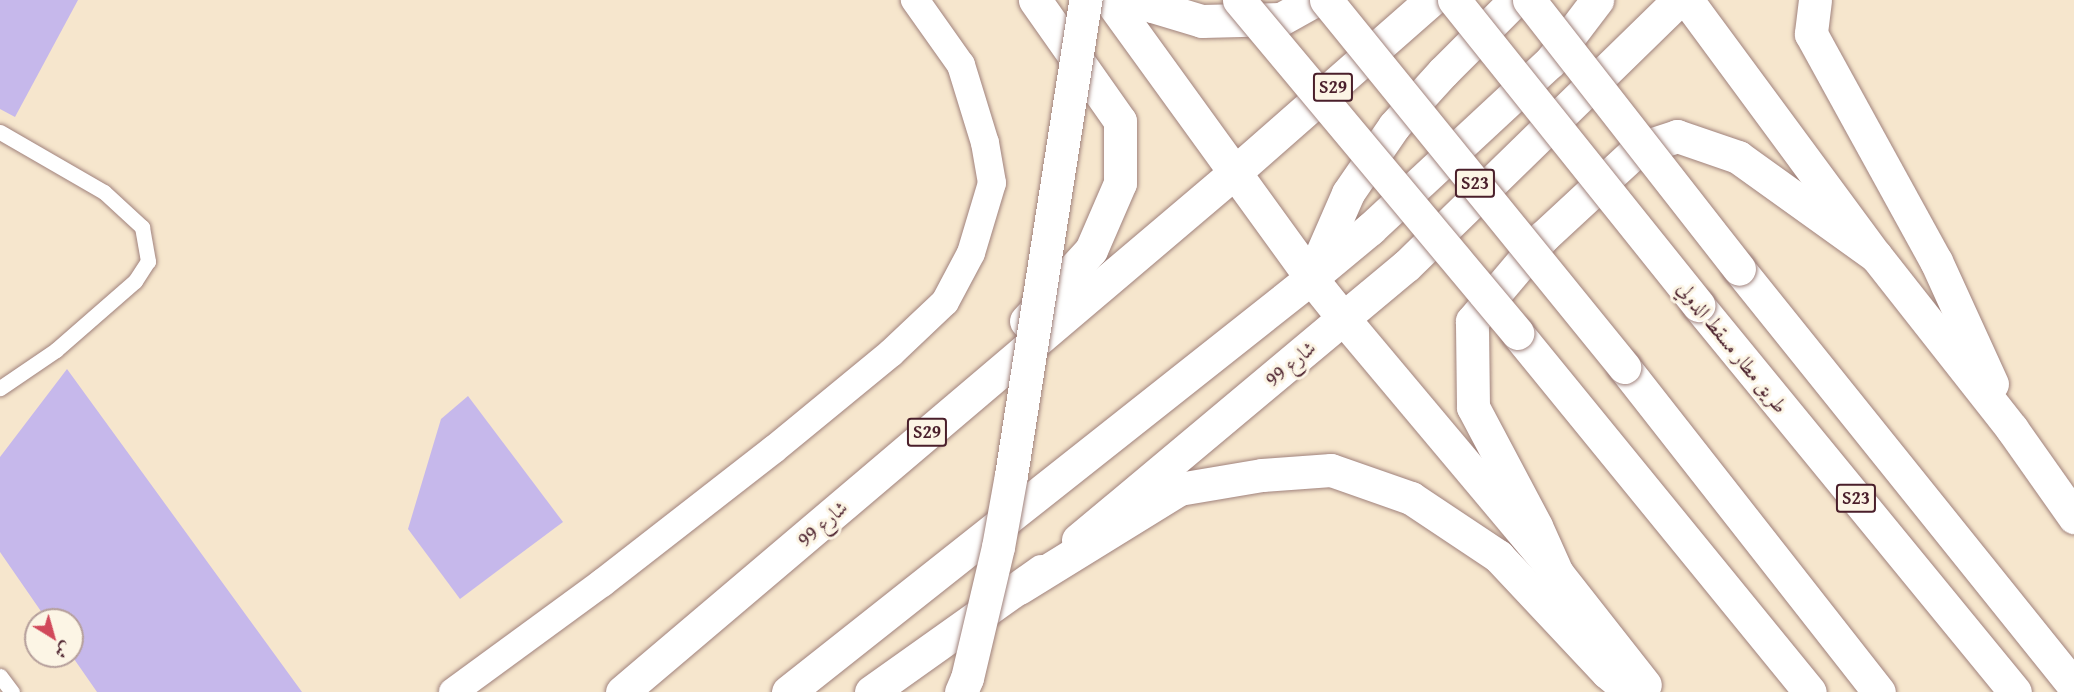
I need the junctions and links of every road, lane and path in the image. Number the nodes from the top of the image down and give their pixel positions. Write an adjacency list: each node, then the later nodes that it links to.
1 (915, 0): 32 (street)
2 (1035, 0): 24 (main road)
3 (1085, 0): 36 (main road, bridge)
4 (1110, 0): 18 (main road)
5 (1145, 0): 7 (main road)
6 (1239, 0): 29 (main road, bridge)
7 (1315, 0)
8 (1326, 0): 39 (main road, S23, bridge)
9 (1431, 0): 18 (main road, 99 شارع / S29)
10 (1454, 0): 40 (main road, طريق مطار مسقط الدولي / S23, bridge)
11 (1515, 0): 20 (main road)
12 (1529, 0): 30 (main road, bridge)
13 (1597, 0): 20 (main road)
14 (1679, 0): 21 (main road, 99 شارع)
15 (1687, 0): 19 (main road)
16 (1815, 0): 23 (main road)
17 (0, 132): 22 (lane)
18 (1234, 173): 20 (main road); 24 (main road, 99 شارع / S29)
19 (1876, 256): 23 (main road); 26 (main road)
20 (1311, 278): 21 (main road); 34 (main road)
21 (1343, 318): 26 (main road); 27 (main road, 99 شارع)
22 (0, 388)
23 (2012, 429): 25 (main road)
24 (906, 450): 33 (main road, 99 شارع / S29)
25 (2074, 517)
26 (1557, 573): 38 (main road)
27 (1020, 588): 35 (main road, 99 شارع); 37 (main road)
28 (0, 676): 31 (lane)
29 (1804, 686)
30 (2074, 686)
31 (12, 692)
32 (453, 692)
33 (622, 692)
34 (788, 692)
35 (871, 692)
36 (962, 692)
37 (1631, 692)
38 (1651, 692)
39 (1880, 692)
40 (2014, 692)

